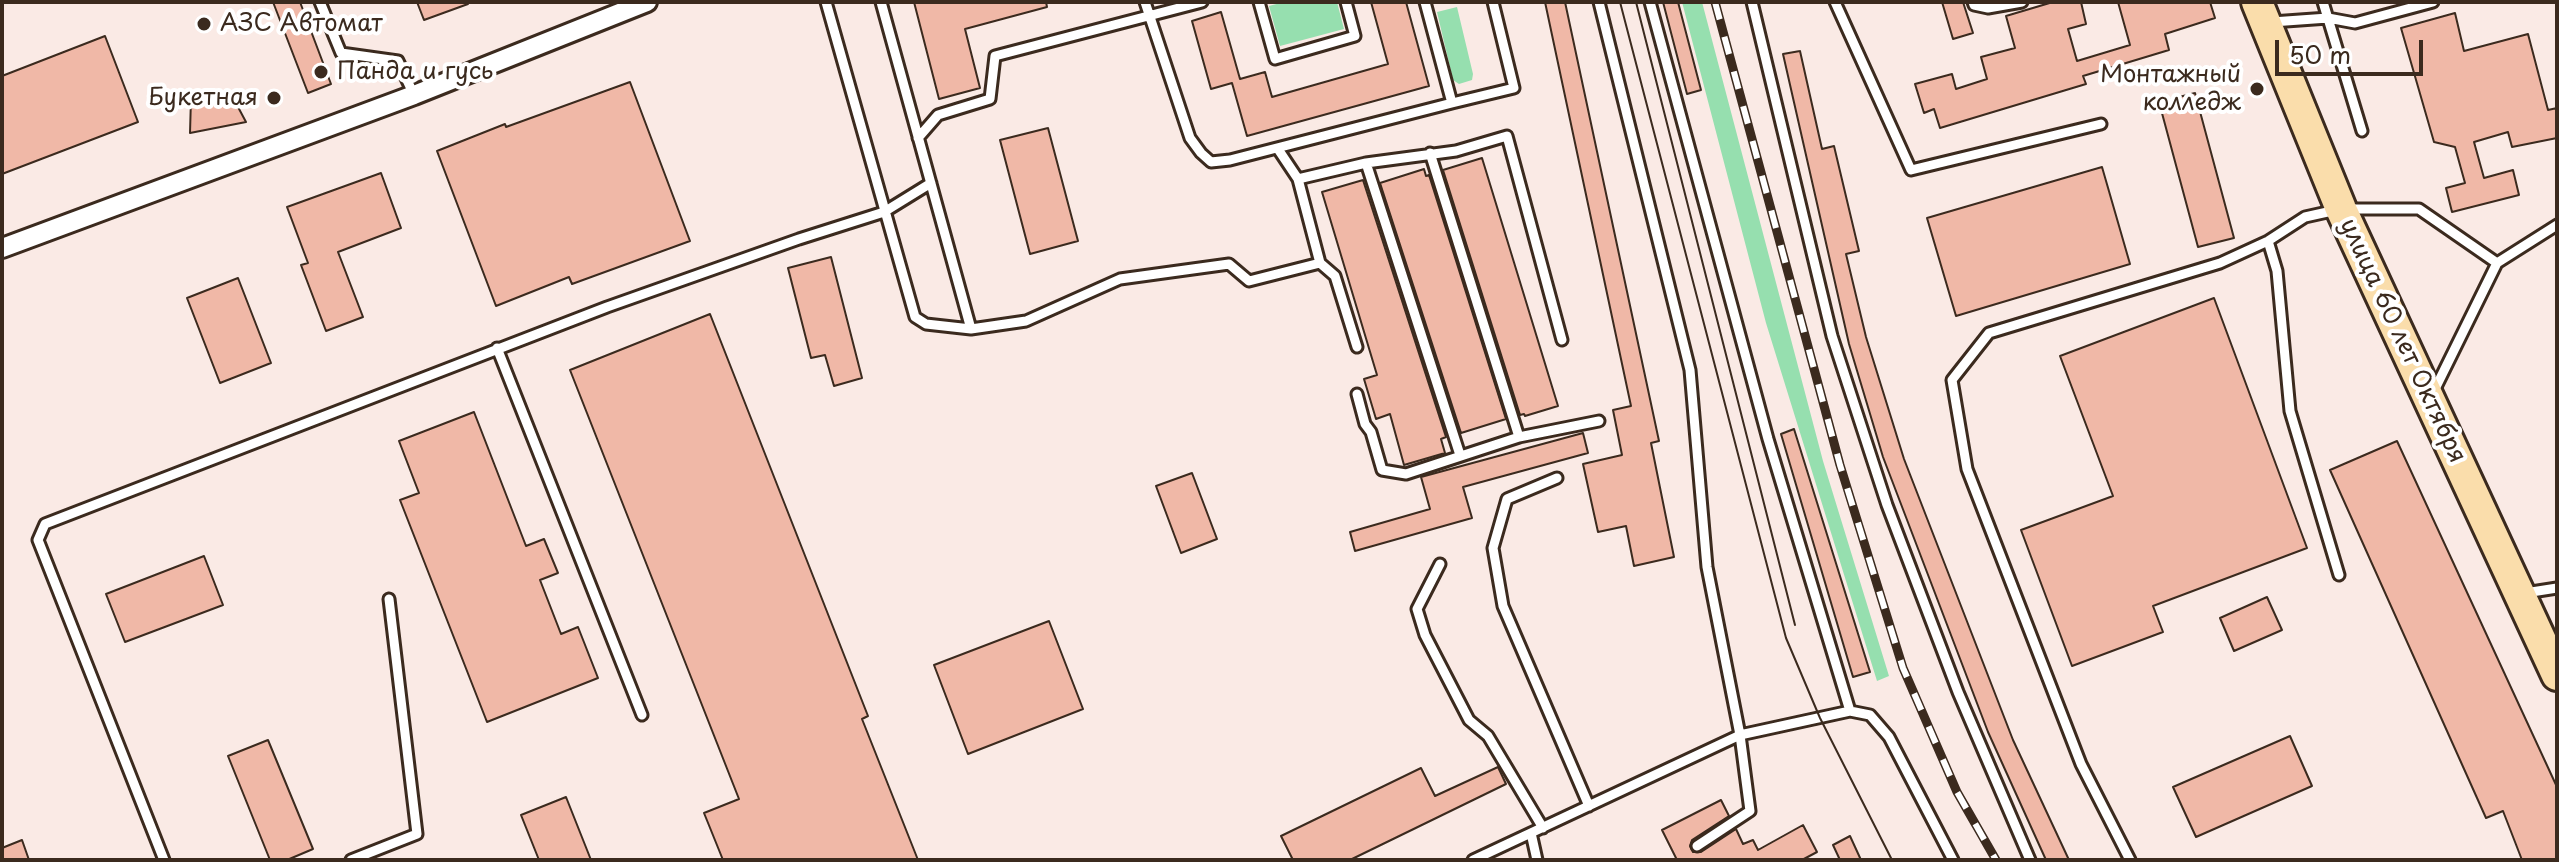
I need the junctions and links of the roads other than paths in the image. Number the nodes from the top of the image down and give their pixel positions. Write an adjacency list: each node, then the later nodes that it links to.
1 (320, 2): 22 (lane)
2 (647, 2): 22 (street)
3 (826, 2): 33 (lane)
4 (881, 2): 26 (lane)
5 (1145, 2): 20 (lane)
6 (1202, 2): 20 (lane)
7 (1259, 2): 8 (lane)
8 (1346, 2)
9 (1425, 2): 23 (lane)
10 (1493, 2): 23 (lane)
11 (1599, 2): 57 (lane)
12 (1650, 2): 55 (lane)
13 (1752, 2): 67 (lane)
14 (1835, 2): 24 (lane)
15 (1973, 2): 16 (lane)
16 (2022, 2)
17 (2323, 2): 21 (lane)
18 (2433, 2): 21 (lane)
19 (2261, 12): 21 (lane); 32 (main road, улица 60 лет Октября)
20 (1149, 17): 26 (lane); 27 (lane)
21 (2328, 18): 25 (lane)
22 (414, 95): 36 (street)
23 (1452, 103): 27 (lane)
24 (2101, 124)
25 (2362, 131)
26 (918, 138): 31 (lane)
27 (1278, 149): 30 (lane)
28 (1430, 153): 29 (lane); 40 (lane); 46 (lane)
29 (1366, 163): 30 (lane); 47 (lane)
30 (1298, 179): 37 (lane)
31 (931, 183): 33 (lane); 39 (lane)
32 (2341, 209): 35 (lane); 38 (lane); 44 (main road, улица 60 лет Октября)
33 (884, 212): 39 (lane); 42 (lane)
34 (2557, 225): 38 (lane)
35 (2268, 241): 50 (lane); 68 (lane)
36 (2, 248)
37 (1320, 263): 39 (lane); 41 (lane)
38 (2497, 263): 44 (lane)
39 (971, 329)
40 (1562, 340)
41 (1357, 347)
42 (497, 348): 56 (lane); 62 (lane)
43 (1357, 394): 47 (lane)
44 (2430, 401): 52 (main road, улица 60 лет Октября)
45 (1599, 421): 46 (lane)
46 (1519, 437): 47 (lane)
47 (1460, 455)
48 (1557, 478): 58 (lane)
49 (1440, 564): 59 (lane)
50 (2339, 575)
51 (2557, 588): 52 (lane)
52 (2519, 593): 54 (main road, улица 60 лет Октября)
53 (389, 599): 63 (lane)
54 (2557, 675)
55 (1850, 711): 57 (lane); 66 (lane)
56 (642, 715)
57 (1740, 735): 58 (lane); 61 (lane)
58 (1589, 806): 59 (lane)
59 (1543, 828): 60 (lane)
60 (1531, 833): 64 (lane); 65 (lane)
61 (1697, 846)
62 (164, 860)
63 (351, 860)
64 (1473, 860)
65 (1537, 860)
66 (1953, 860)
67 (2030, 860)
68 (2130, 860)

